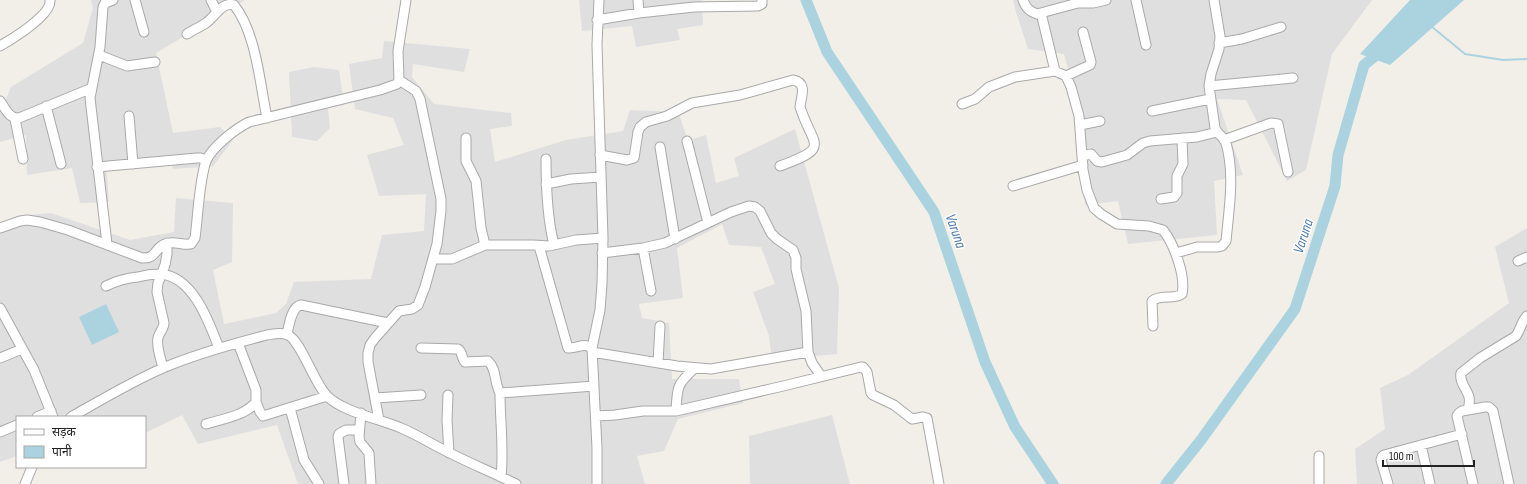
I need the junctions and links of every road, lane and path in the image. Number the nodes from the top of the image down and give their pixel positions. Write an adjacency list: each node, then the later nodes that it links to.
1 (51, 0): 23 (street)
2 (135, 0): 19 (street)
3 (211, 0): 14 (street)
4 (406, 0): 30 (street)
5 (599, 0): 17 (street)
6 (638, 0): 15 (street)
7 (762, 0): 15 (street)
8 (1023, 0): 16 (street)
9 (1106, 0): 13 (street)
10 (1136, 0): 24 (street)
11 (1214, 0): 22 (street)
12 (107, 1): 25 (street)
13 (1068, 3): 16 (street)
14 (216, 12): 21 (street); 40 (street)
15 (639, 13): 17 (street)
16 (1040, 13): 27 (street)
17 (597, 20): 49 (street)
18 (1281, 27): 22 (street)
19 (144, 32)
20 (1083, 32): 28 (street)
21 (187, 34)
22 (1219, 43): 31 (street)
23 (0, 46)
24 (1146, 46)
25 (99, 55): 26 (street); 32 (street)
26 (155, 62)
27 (1055, 71): 28 (street); 35 (street)
28 (1066, 76): 42 (street)
29 (1293, 78): 31 (street)
30 (399, 80): 40 (street); 76 (street)
31 (1208, 86): 33 (street)
32 (92, 88): 36 (street); 57 (street)
33 (1210, 99): 37 (street); 43 (street)
34 (0, 101): 39 (street)
35 (962, 104)
36 (46, 106): 39 (street); 54 (street)
37 (1152, 111)
38 (129, 116): 55 (street)
39 (15, 118): 50 (street)
40 (267, 118): 53 (street)
41 (1100, 121): 42 (street)
42 (1080, 125): 52 (street)
43 (1217, 132): 45 (street); 46 (street)
44 (466, 138): 69 (street)
45 (1182, 138): 52 (street); 62 (street)
46 (1224, 140): 58 (street); 74 (street)
47 (687, 141): 63 (street)
48 (660, 146): 66 (street)
49 (600, 155): 56 (street); 59 (street)
50 (23, 159)
51 (546, 159): 60 (street)
52 (1082, 160): 61 (street); 74 (street)
53 (206, 161): 55 (street); 67 (street)
54 (60, 164)
55 (133, 164): 57 (street)
56 (780, 166)
57 (98, 167): 68 (street)
58 (1288, 172)
59 (601, 177): 60 (street); 65 (street)
60 (546, 184): 71 (street)
61 (1013, 186)
62 (1161, 199)
63 (708, 223): 66 (street); 93 (street)
64 (0, 228): 68 (street)
65 (603, 238): 71 (street); 73 (street)
66 (675, 239): 72 (street)
67 (167, 243): 68 (street); 78 (street)
68 (107, 244)
69 (485, 246): 70 (street); 76 (street)
70 (539, 246): 71 (street); 92 (street)
71 (554, 246)
72 (643, 248): 73 (street); 80 (street)
73 (602, 253): 92 (street)
74 (1176, 253): 86 (street)
75 (1527, 257): 77 (street)
76 (433, 259): 84 (street)
77 (1518, 261)
78 (161, 274): 79 (street); 89 (street); 96 (street)
79 (106, 286)
80 (651, 291)
81 (0, 308): 83 (street)
82 (1527, 316): 108 (street)
83 (3, 320): 91 (street)
84 (388, 323): 87 (street); 104 (street)
85 (660, 326): 95 (street)
86 (1153, 326)
87 (287, 334): 88 (street); 103 (street)
88 (238, 343): 89 (street); 105 (street)
89 (220, 348): 96 (street)
90 (421, 348): 100 (street)
91 (22, 349): 94 (street); 110 (street)
92 (592, 350): 95 (street); 99 (street)
93 (808, 352): 97 (street); 98 (street)
94 (0, 358)
95 (658, 363): 97 (street)
96 (163, 368): 112 (street)
97 (695, 368): 107 (street)
98 (821, 376): 107 (street); 131 (street)
99 (594, 386): 100 (street); 113 (street)
100 (500, 392): 124 (street)
101 (421, 395): 104 (street)
102 (448, 395): 121 (street)
103 (327, 396): 106 (street); 109 (street)
104 (375, 398): 114 (street)
105 (256, 402): 106 (street); 115 (street)
106 (290, 408): 126 (street)
107 (676, 410): 113 (street)
108 (1468, 410): 119 (street); 136 (street)
109 (361, 413): 114 (street); 117 (street)
110 (52, 414): 111 (street)
111 (42, 416)
112 (73, 416)
113 (596, 416): 130 (street)
114 (379, 420): 121 (street)
115 (206, 424)
116 (16, 425): 118 (street)
117 (358, 430): 127 (street); 128 (street)
118 (0, 432)
119 (1462, 434): 120 (street); 135 (street)
120 (1421, 445): 133 (street); 134 (street)
121 (449, 453): 124 (street)
122 (1319, 456): 132 (street)
123 (32, 468): 125 (street)
124 (497, 478): 129 (street)
125 (25, 484)
126 (319, 484)
127 (344, 484)
128 (371, 484)
129 (516, 484)
130 (597, 484)
131 (940, 484)
132 (1320, 484)
133 (1388, 484)
134 (1430, 484)
135 (1473, 484)
136 (1509, 484)

